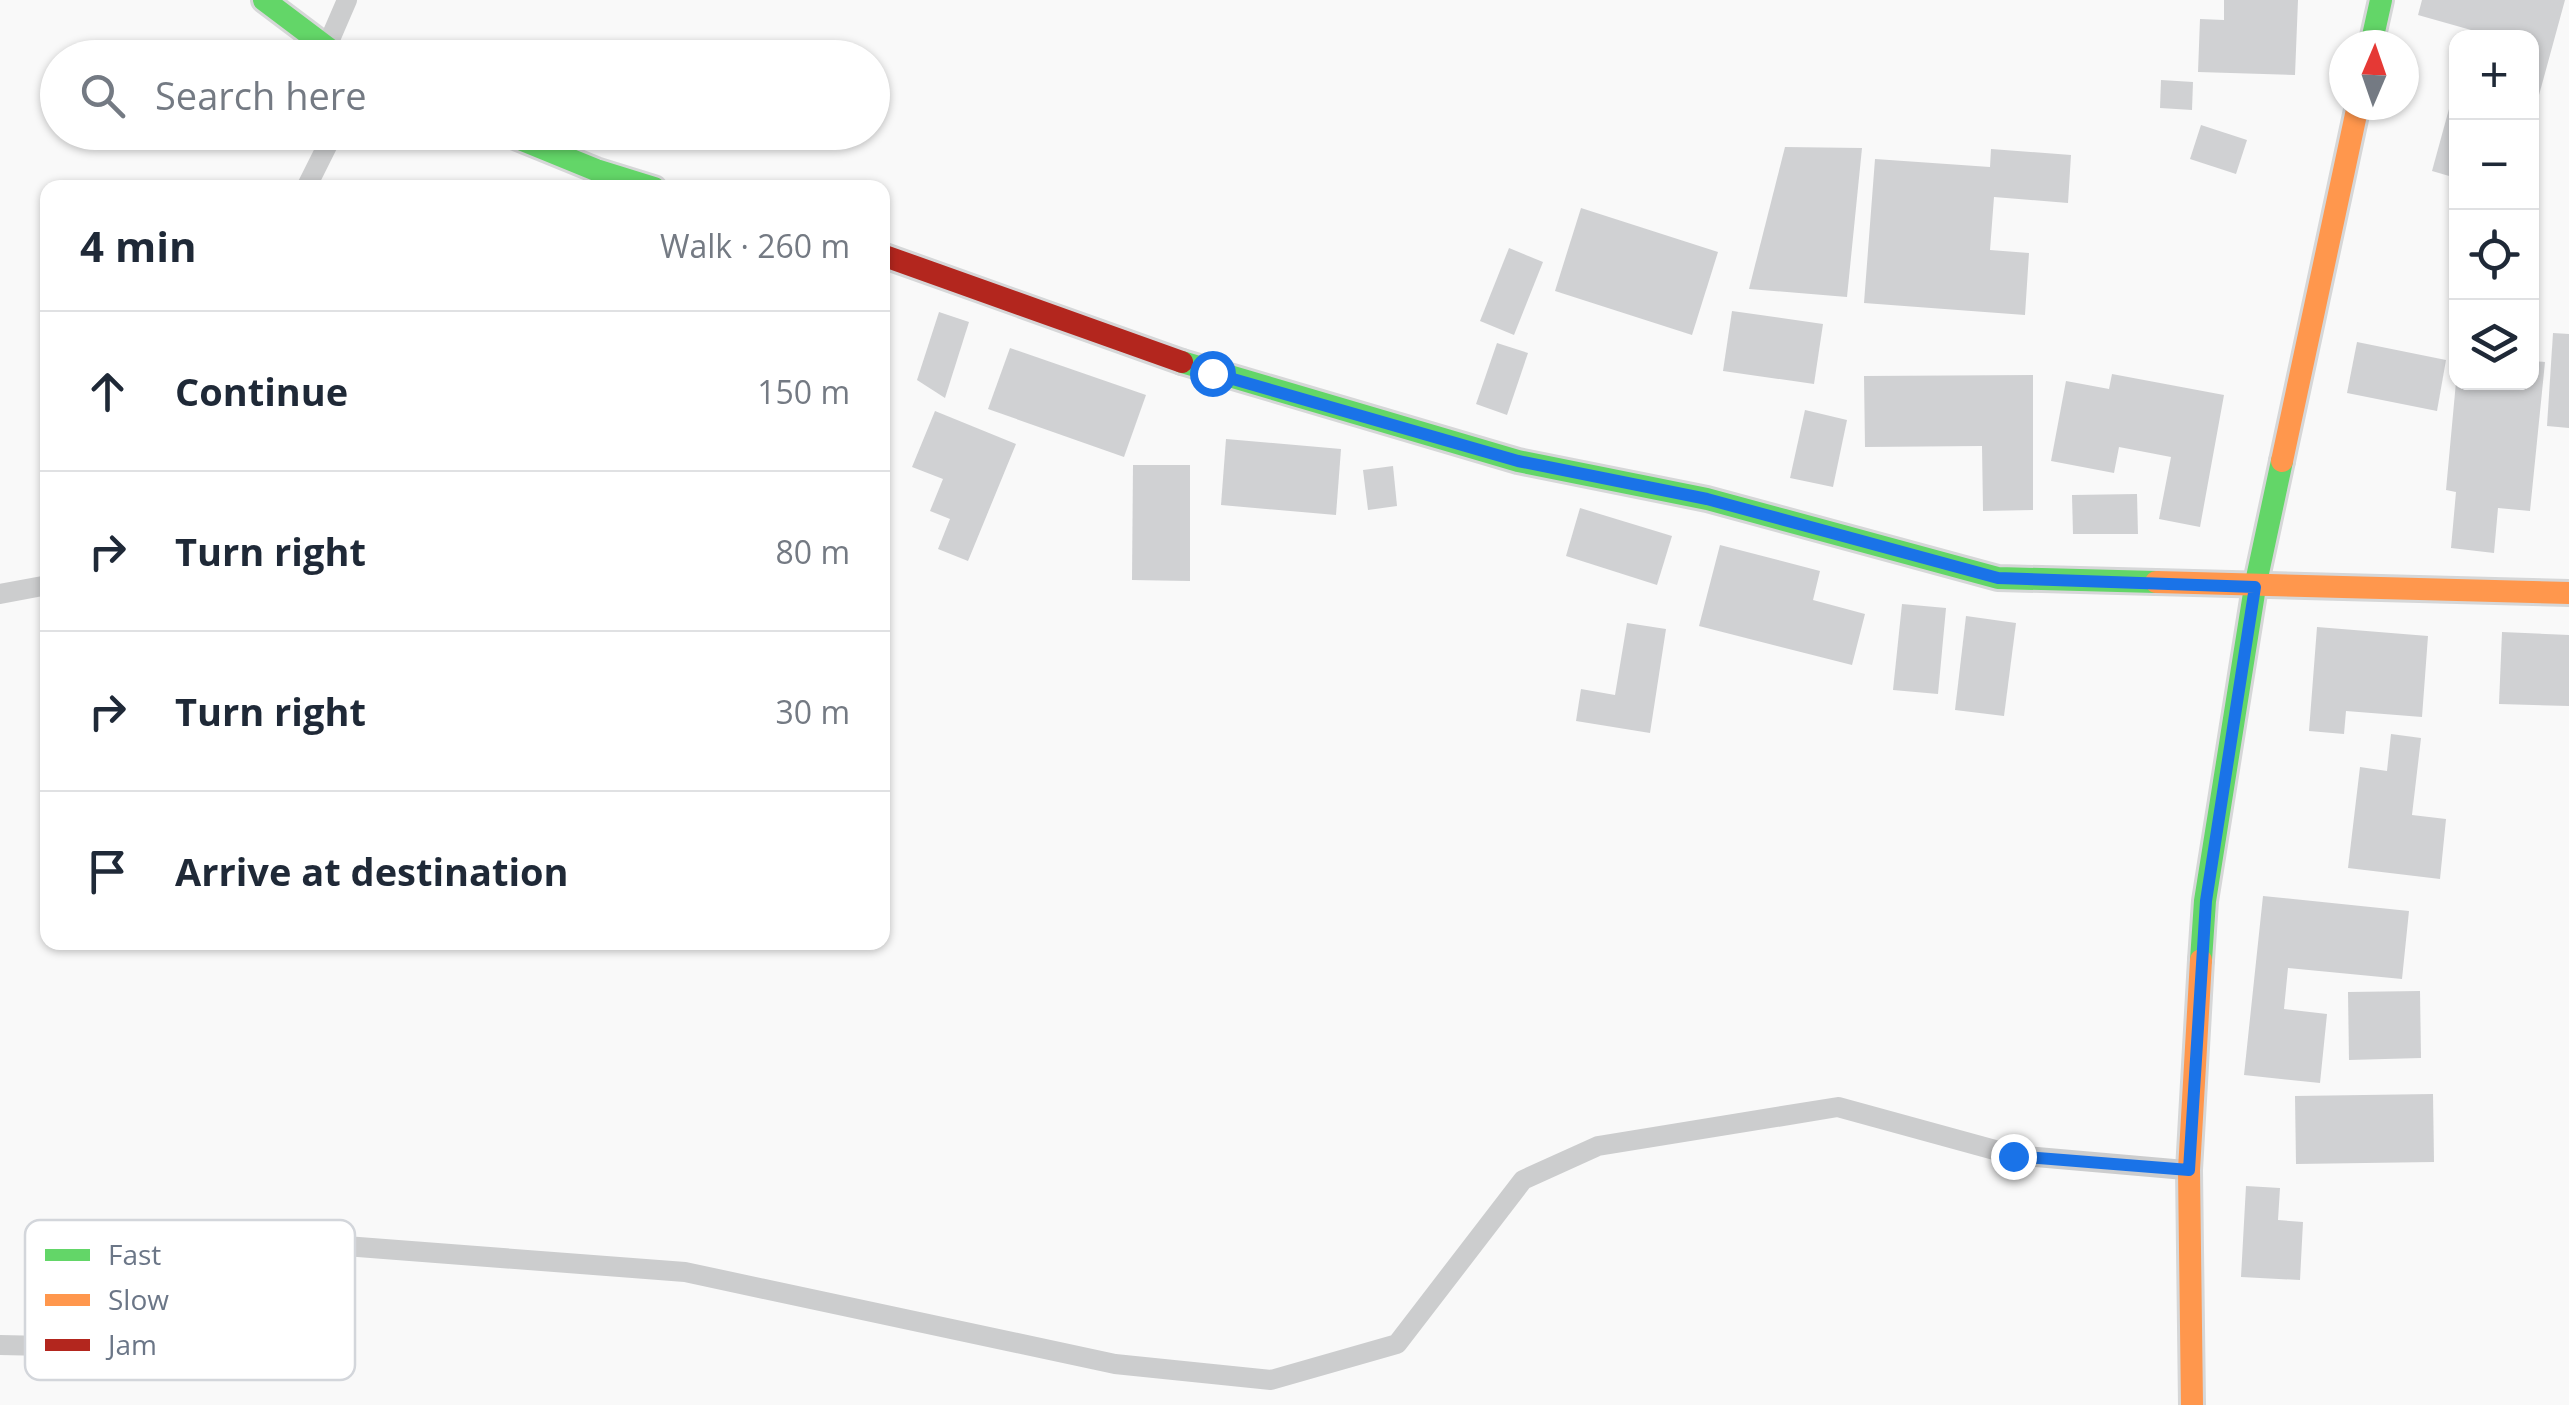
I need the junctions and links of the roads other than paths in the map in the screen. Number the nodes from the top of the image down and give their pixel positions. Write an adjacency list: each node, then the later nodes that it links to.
1 (264, 0): 5 (street)
2 (346, 0): 6 (lane)
3 (2381, 0): 4 (street)
4 (2375, 30)
5 (318, 40)
6 (337, 40)
7 (2355, 120): 14 (street)
8 (325, 150): 10 (lane)
9 (547, 150): 11 (street)
10 (310, 180)
11 (628, 180)
12 (890, 258): 14 (street)
13 (40, 586): 16 (lane)
14 (2255, 587): 15 (street); 17 (street)
15 (2569, 593)
16 (0, 594)
17 (2189, 1170): 18 (lane); 21 (street)
18 (355, 1247)
19 (0, 1345): 20 (lane)
20 (25, 1346)
21 (2192, 1405)

